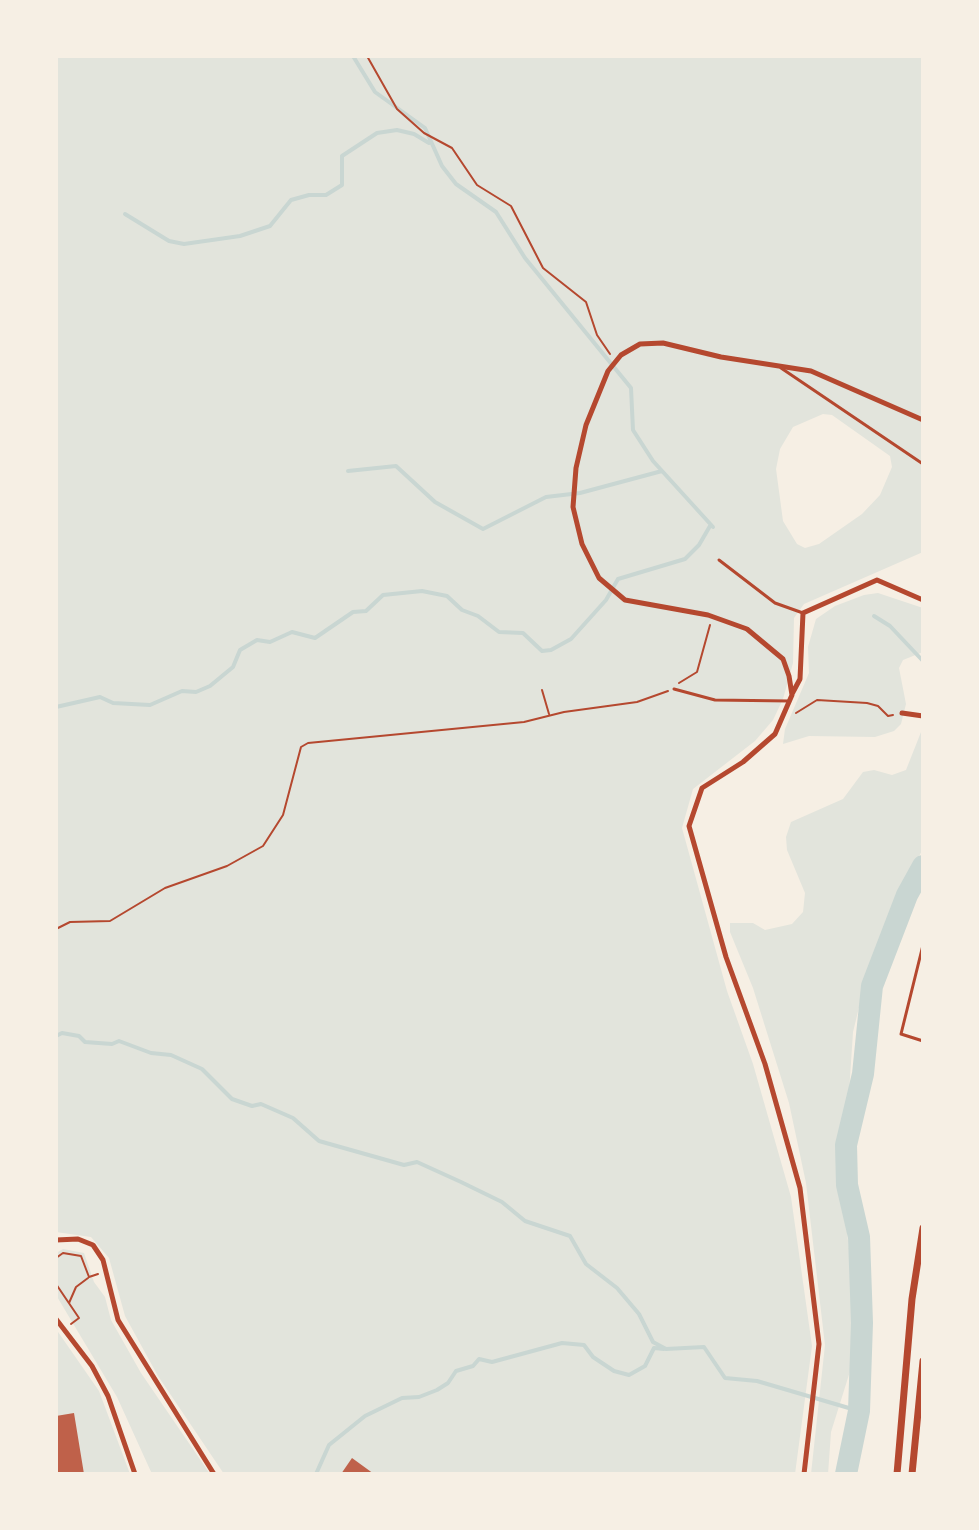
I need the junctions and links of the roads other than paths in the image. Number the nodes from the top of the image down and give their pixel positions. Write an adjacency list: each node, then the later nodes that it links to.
1 (778, 366): 2 (street); 3 (lane); 8 (street)
2 (923, 420)
3 (923, 464)
4 (719, 560): 6 (lane)
5 (923, 600): 6 (street)
6 (803, 613): 8 (street)
7 (674, 689): 8 (lane)
8 (790, 698): 20 (street)
9 (902, 713): 10 (street)
10 (923, 716)
11 (923, 945): 12 (lane)
12 (923, 1041)
13 (923, 1228): 15 (street)
14 (56, 1240): 19 (street)
15 (920, 1261): 21 (street)
16 (56, 1319): 18 (street)
17 (923, 1361): 22 (street)
18 (135, 1474)
19 (214, 1474)
20 (804, 1474)
21 (897, 1474)
22 (912, 1474)

